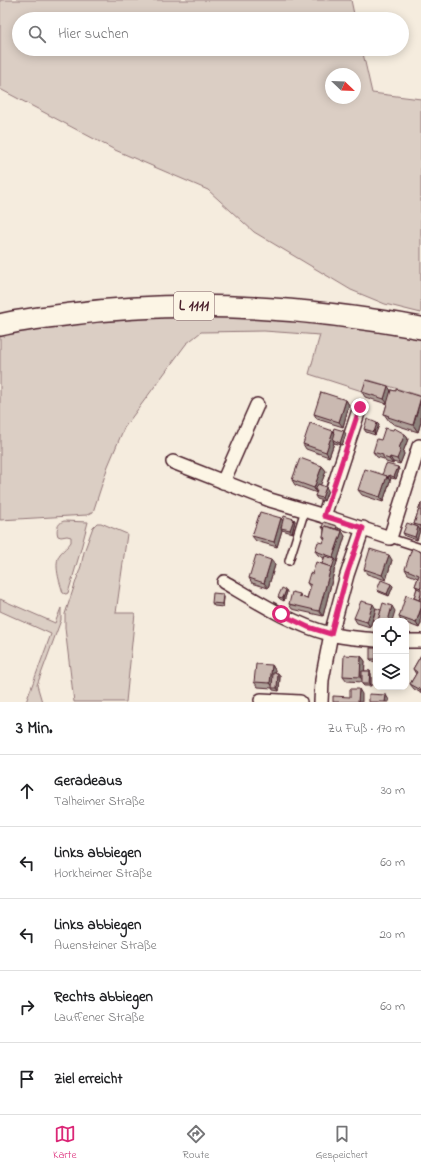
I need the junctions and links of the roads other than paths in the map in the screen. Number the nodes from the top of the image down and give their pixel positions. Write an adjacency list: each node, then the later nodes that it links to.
1 (0, 325): 2 (main road, L 1111)
2 (421, 328)
3 (257, 405): 7 (street)
4 (360, 407): 9 (street)
5 (419, 446): 11 (street)
6 (173, 462): 7 (street)
7 (223, 482): 8 (street)
8 (305, 510): 9 (street); 13 (lane)
9 (324, 516): 10 (street)
10 (363, 528): 11 (street); 15 (street)
11 (390, 538): 12 (lane)
12 (421, 548)
13 (289, 561)
14 (224, 582): 15 (street)
15 (331, 634): 16 (street); 21 (street)
16 (373, 640)
17 (409, 641): 18 (street)
18 (421, 641)
19 (261, 700): 20 (street)
20 (300, 702)
21 (321, 702)

